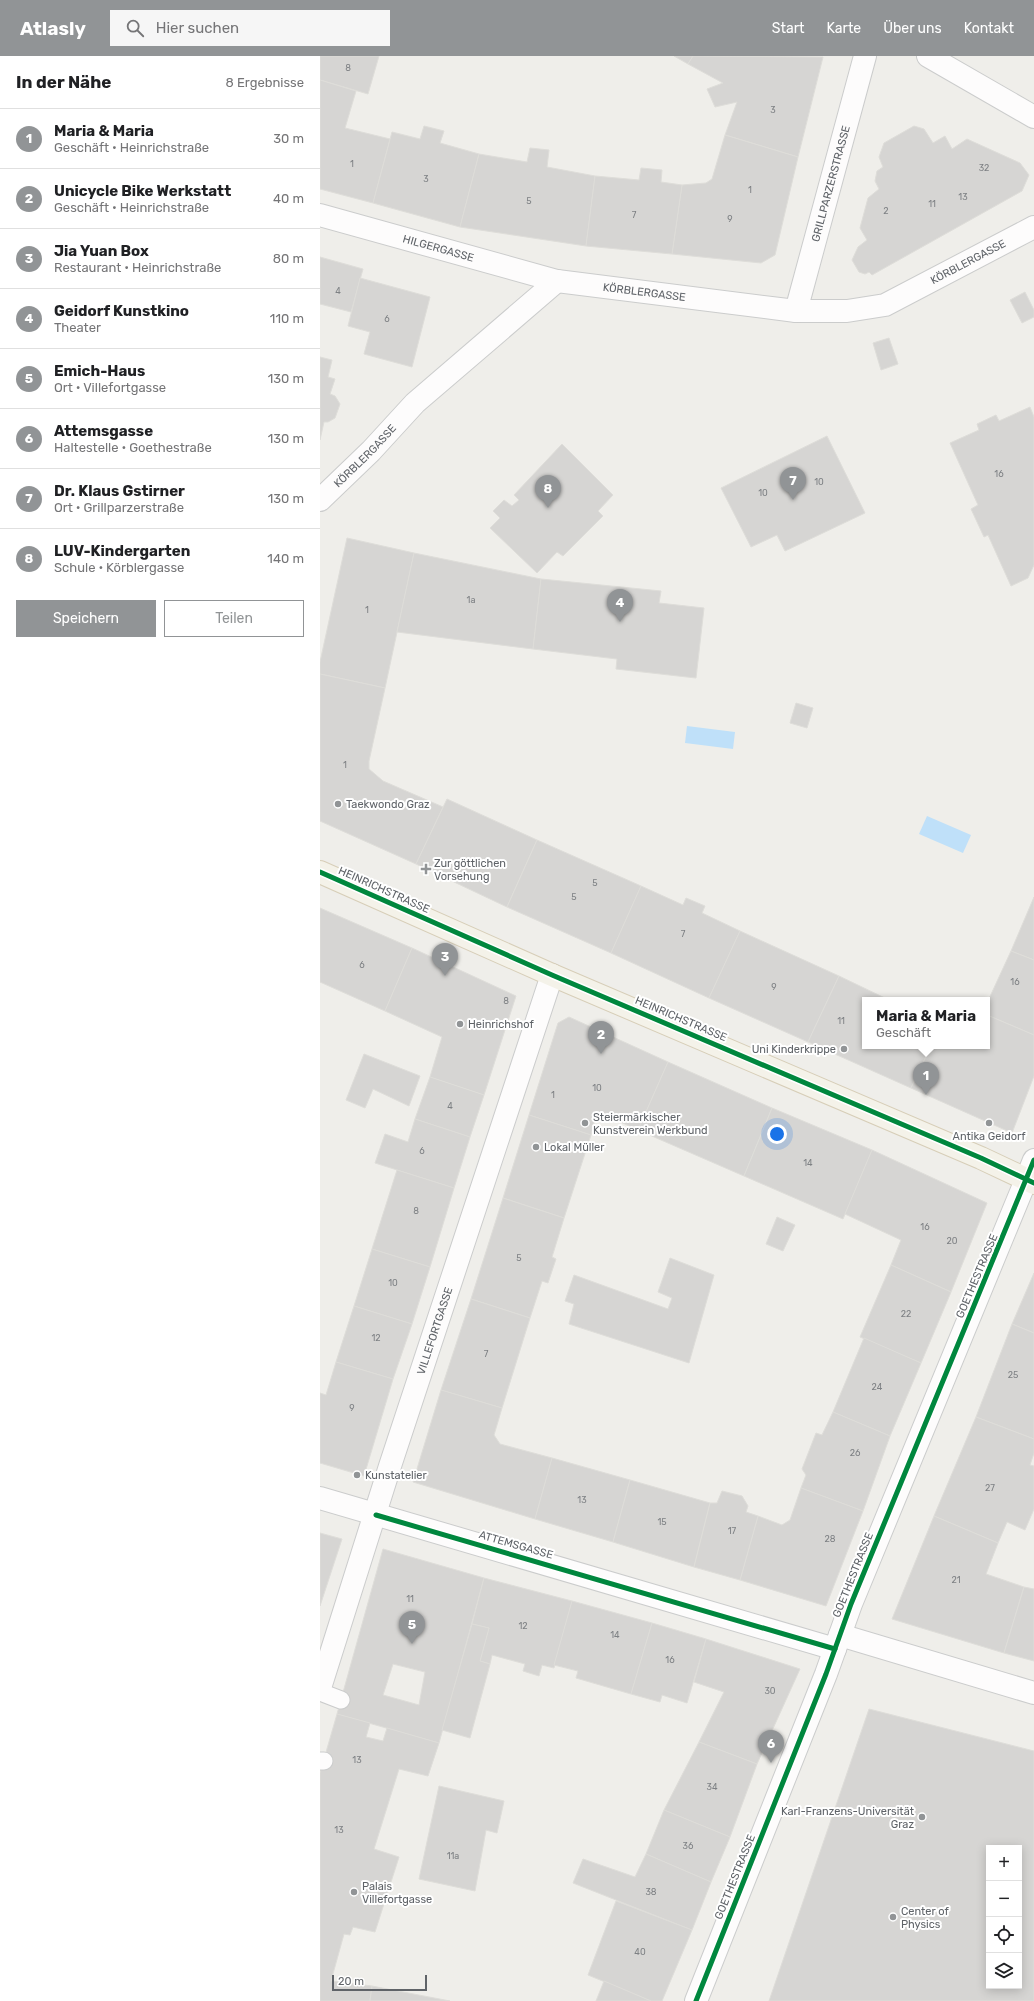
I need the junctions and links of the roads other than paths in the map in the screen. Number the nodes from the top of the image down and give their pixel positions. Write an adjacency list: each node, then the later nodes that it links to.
1 (865, 56): 7 (street, GRILLPARZERSTRASSE)
2 (928, 56): 3 (street)
3 (1034, 117)
4 (320, 215): 6 (street, HILGERGASSE)
5 (1034, 227): 7 (street, KÖRBLERGASSE)
6 (557, 281): 7 (street, KÖRBLERGASSE); 8 (street, KÖRBLERGASSE)
7 (796, 311)
8 (320, 500)
9 (320, 872): 10 (main road, HEINRICHSTRASSE)
10 (552, 975): 12 (main road, HEINRICHSTRASSE); 14 (street, VILLEFORTGASSE)
11 (1034, 1160): 12 (street, GOETHESTRASSE)
12 (1030, 1182): 15 (street, GOETHESTRASSE)
13 (320, 1498): 14 (street, ATTEMSGASSE)
14 (376, 1515): 15 (street, ATTEMSGASSE); 16 (street, VILLEFORTGASSE)
15 (838, 1642): 18 (street, ATTEMSGASSE); 20 (street, GOETHESTRASSE)
16 (320, 1688)
17 (320, 1692): 19 (lane)
18 (1034, 1693)
19 (341, 1700)
20 (696, 2001)

